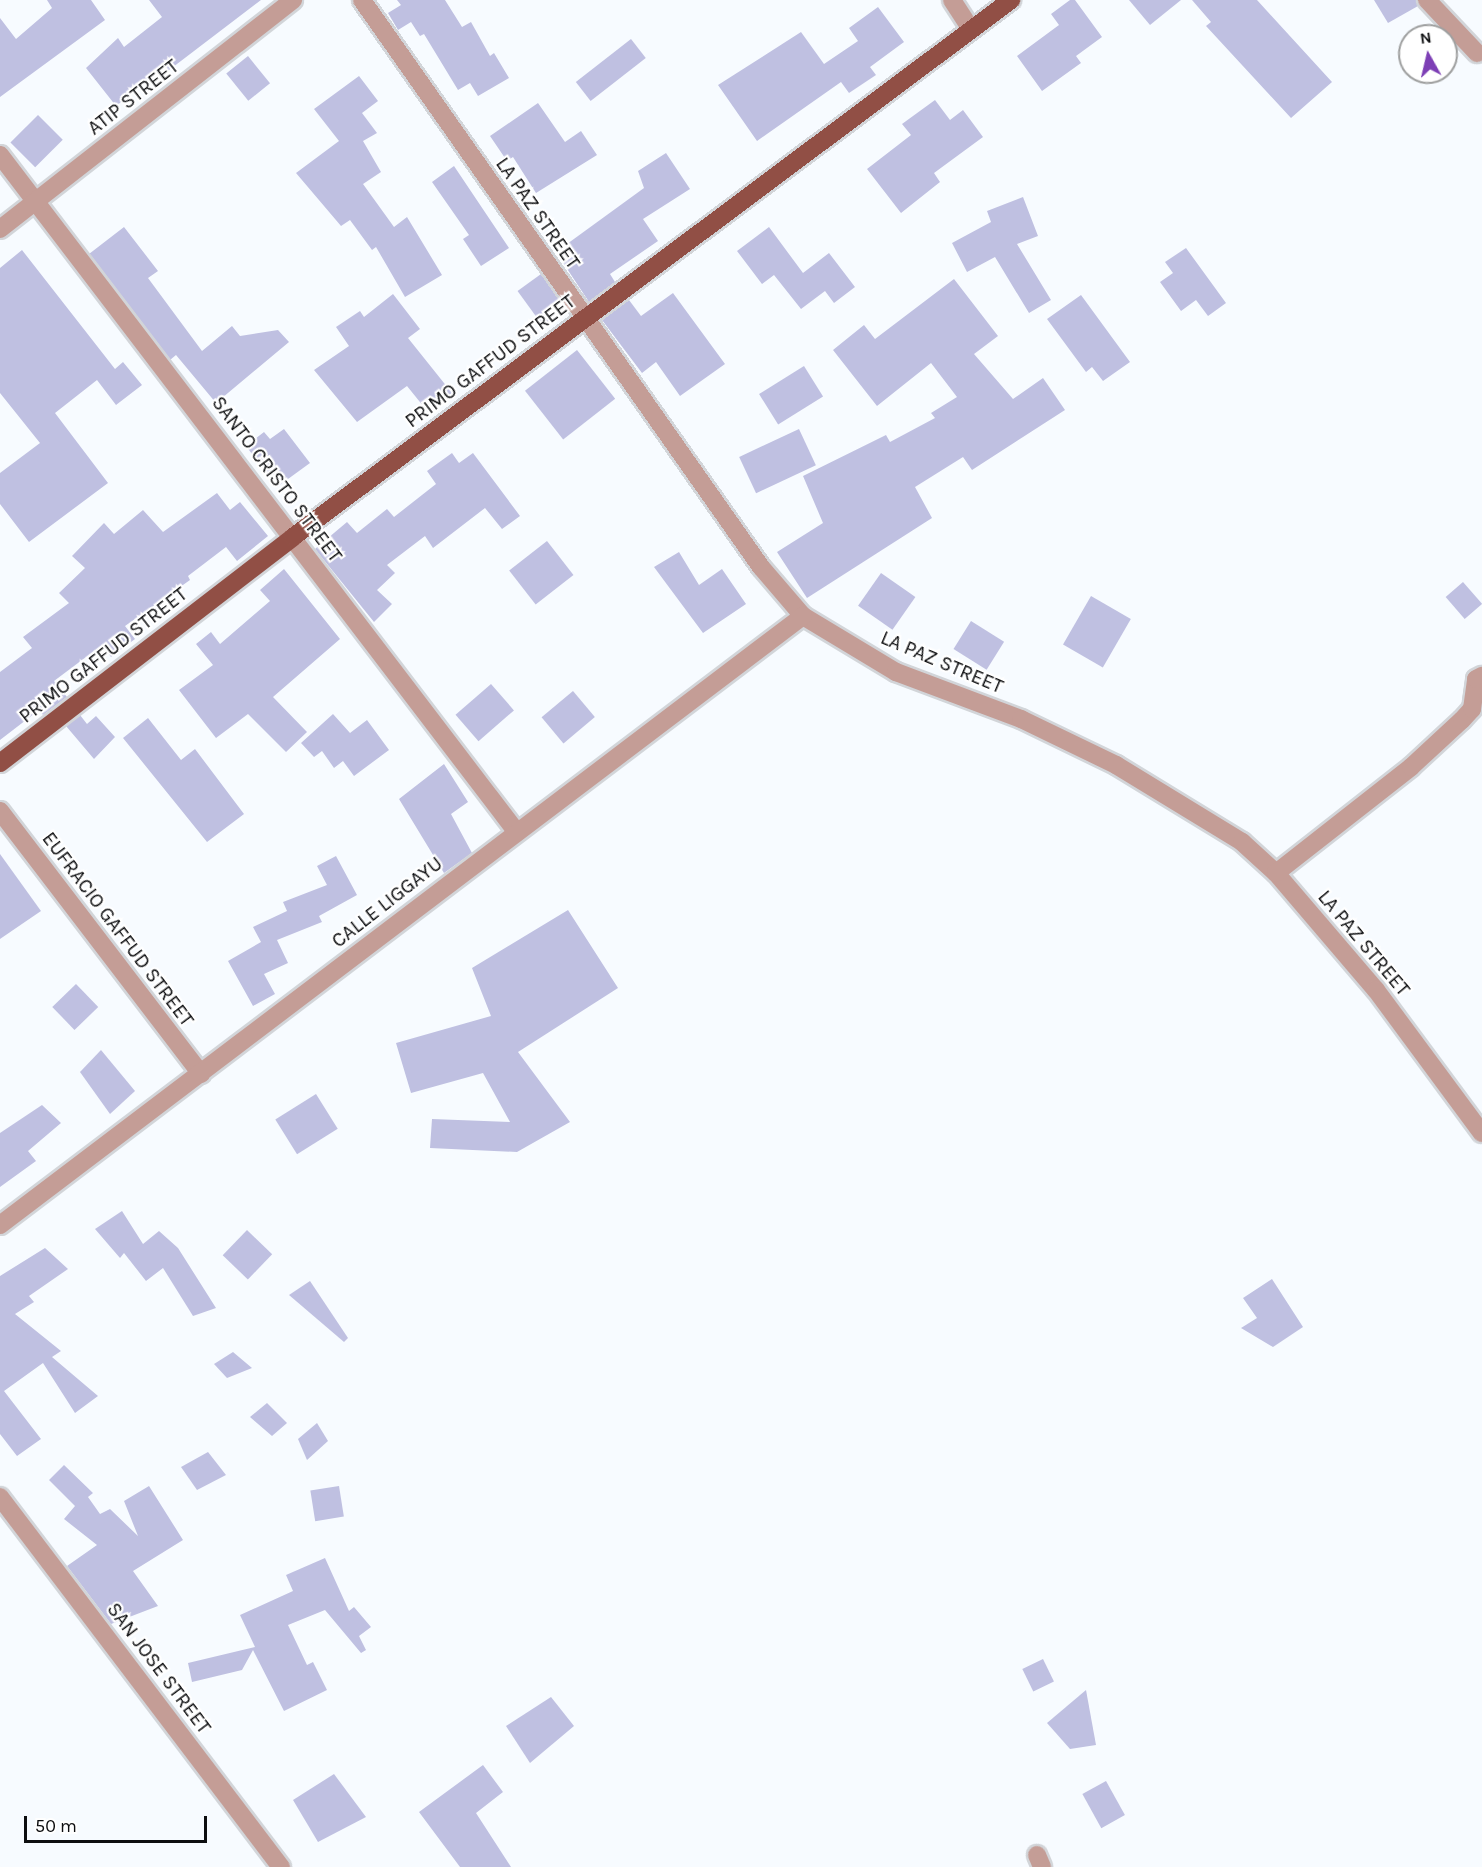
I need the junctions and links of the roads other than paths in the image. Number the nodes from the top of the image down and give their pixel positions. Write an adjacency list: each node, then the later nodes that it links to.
1 (293, 0): 9 (street, ATIP STREET)
2 (362, 0): 11 (street, LA PAZ STREET)
3 (952, 0): 6 (street)
4 (1011, 0): 6 (main road, PRIMO GAFFUD STREET)
5 (1427, 0): 7 (street)
6 (972, 29): 11 (main road, PRIMO GAFFUD STREET)
7 (1477, 52)
8 (0, 156): 9 (street, SANTO CRISTO STREET)
9 (36, 201): 10 (street, ATIP STREET); 12 (street, SANTO CRISTO STREET)
10 (0, 229)
11 (584, 318): 12 (main road, PRIMO GAFFUD STREET); 13 (street, LA PAZ STREET)
12 (293, 537): 15 (main road, PRIMO GAFFUD STREET); 17 (street, SANTO CRISTO STREET)
13 (803, 616): 17 (street, CALLE LIGGAYU); 18 (street, LA PAZ STREET)
14 (1482, 676): 18 (street)
15 (0, 763)
16 (0, 811): 19 (street, EUFRACIO GAFFUD STREET)
17 (516, 831): 19 (street, CALLE LIGGAYU)
18 (1276, 873): 20 (street, LA PAZ STREET)
19 (201, 1074): 21 (street, CALLE LIGGAYU)
20 (1482, 1133)
21 (0, 1225)
22 (0, 1497): 23 (street, SAN JOSE STREET)
23 (281, 1867)

